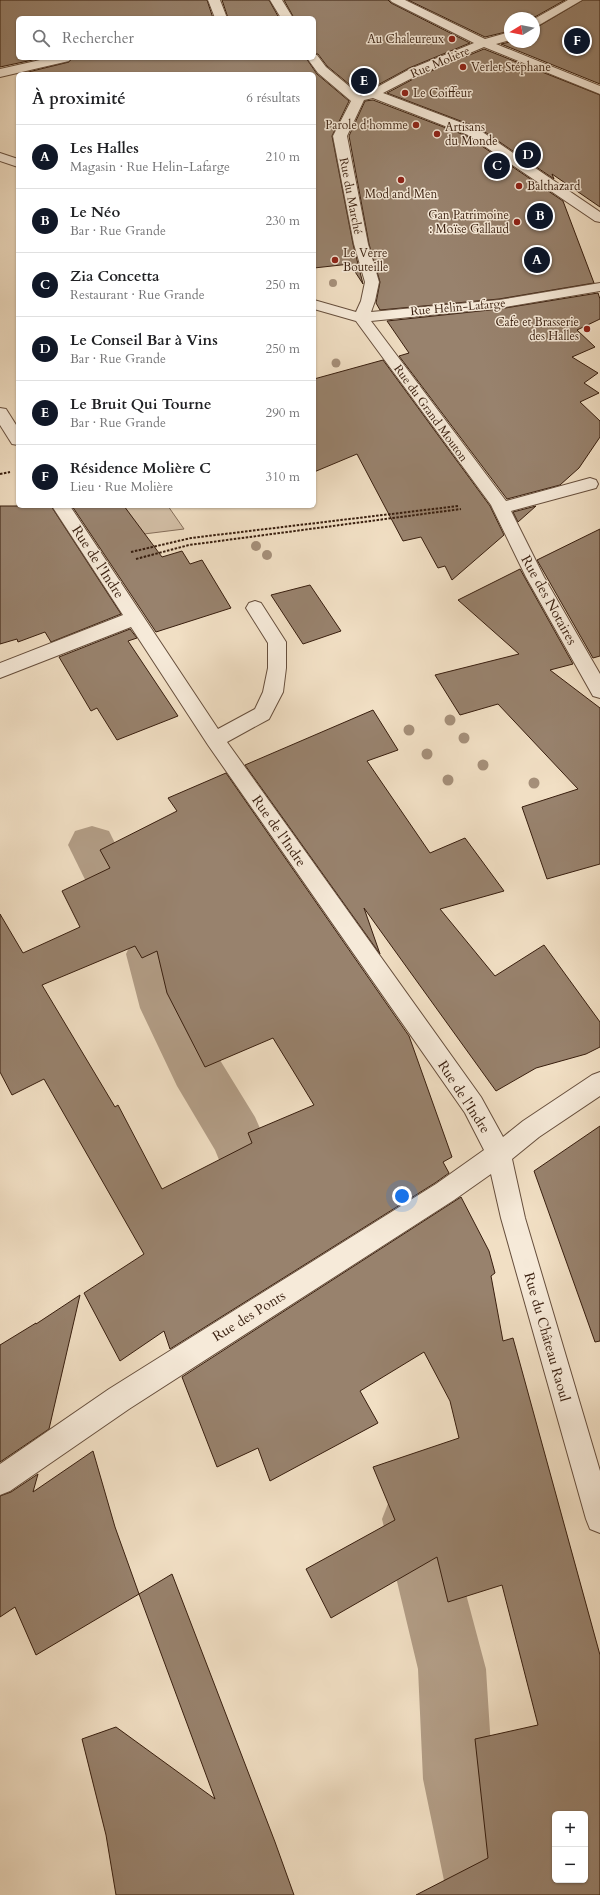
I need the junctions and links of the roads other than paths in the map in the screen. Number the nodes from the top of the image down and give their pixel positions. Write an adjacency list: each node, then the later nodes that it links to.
1 (214, 0): 5 (street)
2 (276, 0): 6 (street)
3 (396, 0): 9 (street)
4 (576, 0): 7 (street)
5 (220, 16)
6 (286, 16)
7 (540, 21)
8 (504, 38): 9 (street, Rue Molière)
9 (484, 43): 13 (street); 14 (street, Rue Molière)
10 (56, 60): 12 (street)
11 (314, 60): 15 (street)
12 (0, 73)
13 (600, 90)
14 (373, 94): 15 (street, Rue Molière); 18 (street)
15 (358, 100): 21 (street, Rue du Marché)
16 (0, 157): 17 (street)
17 (16, 162)
18 (600, 218)
19 (600, 287): 21 (street, Rue Helin-Lafarge)
20 (316, 305): 21 (street)
21 (361, 318): 25 (street, Rue du Grand Mouton)
22 (0, 413): 23 (street)
23 (16, 437)
24 (597, 481): 25 (street)
25 (498, 503): 30 (street, Rue des Notaires)
26 (62, 508): 28 (street, Rue de l'Indre)
27 (256, 608): 31 (street)
28 (134, 618): 29 (street); 31 (street, Rue de l'Indre)
29 (0, 671)
30 (600, 691)
31 (214, 740): 33 (street, Rue de l'Indre)
32 (600, 1083): 33 (street, Rue des Ponts)
33 (499, 1154): 34 (street, Rue des Ponts); 35 (street, Rue du Château Raoul)
34 (0, 1481)
35 (600, 1519)

